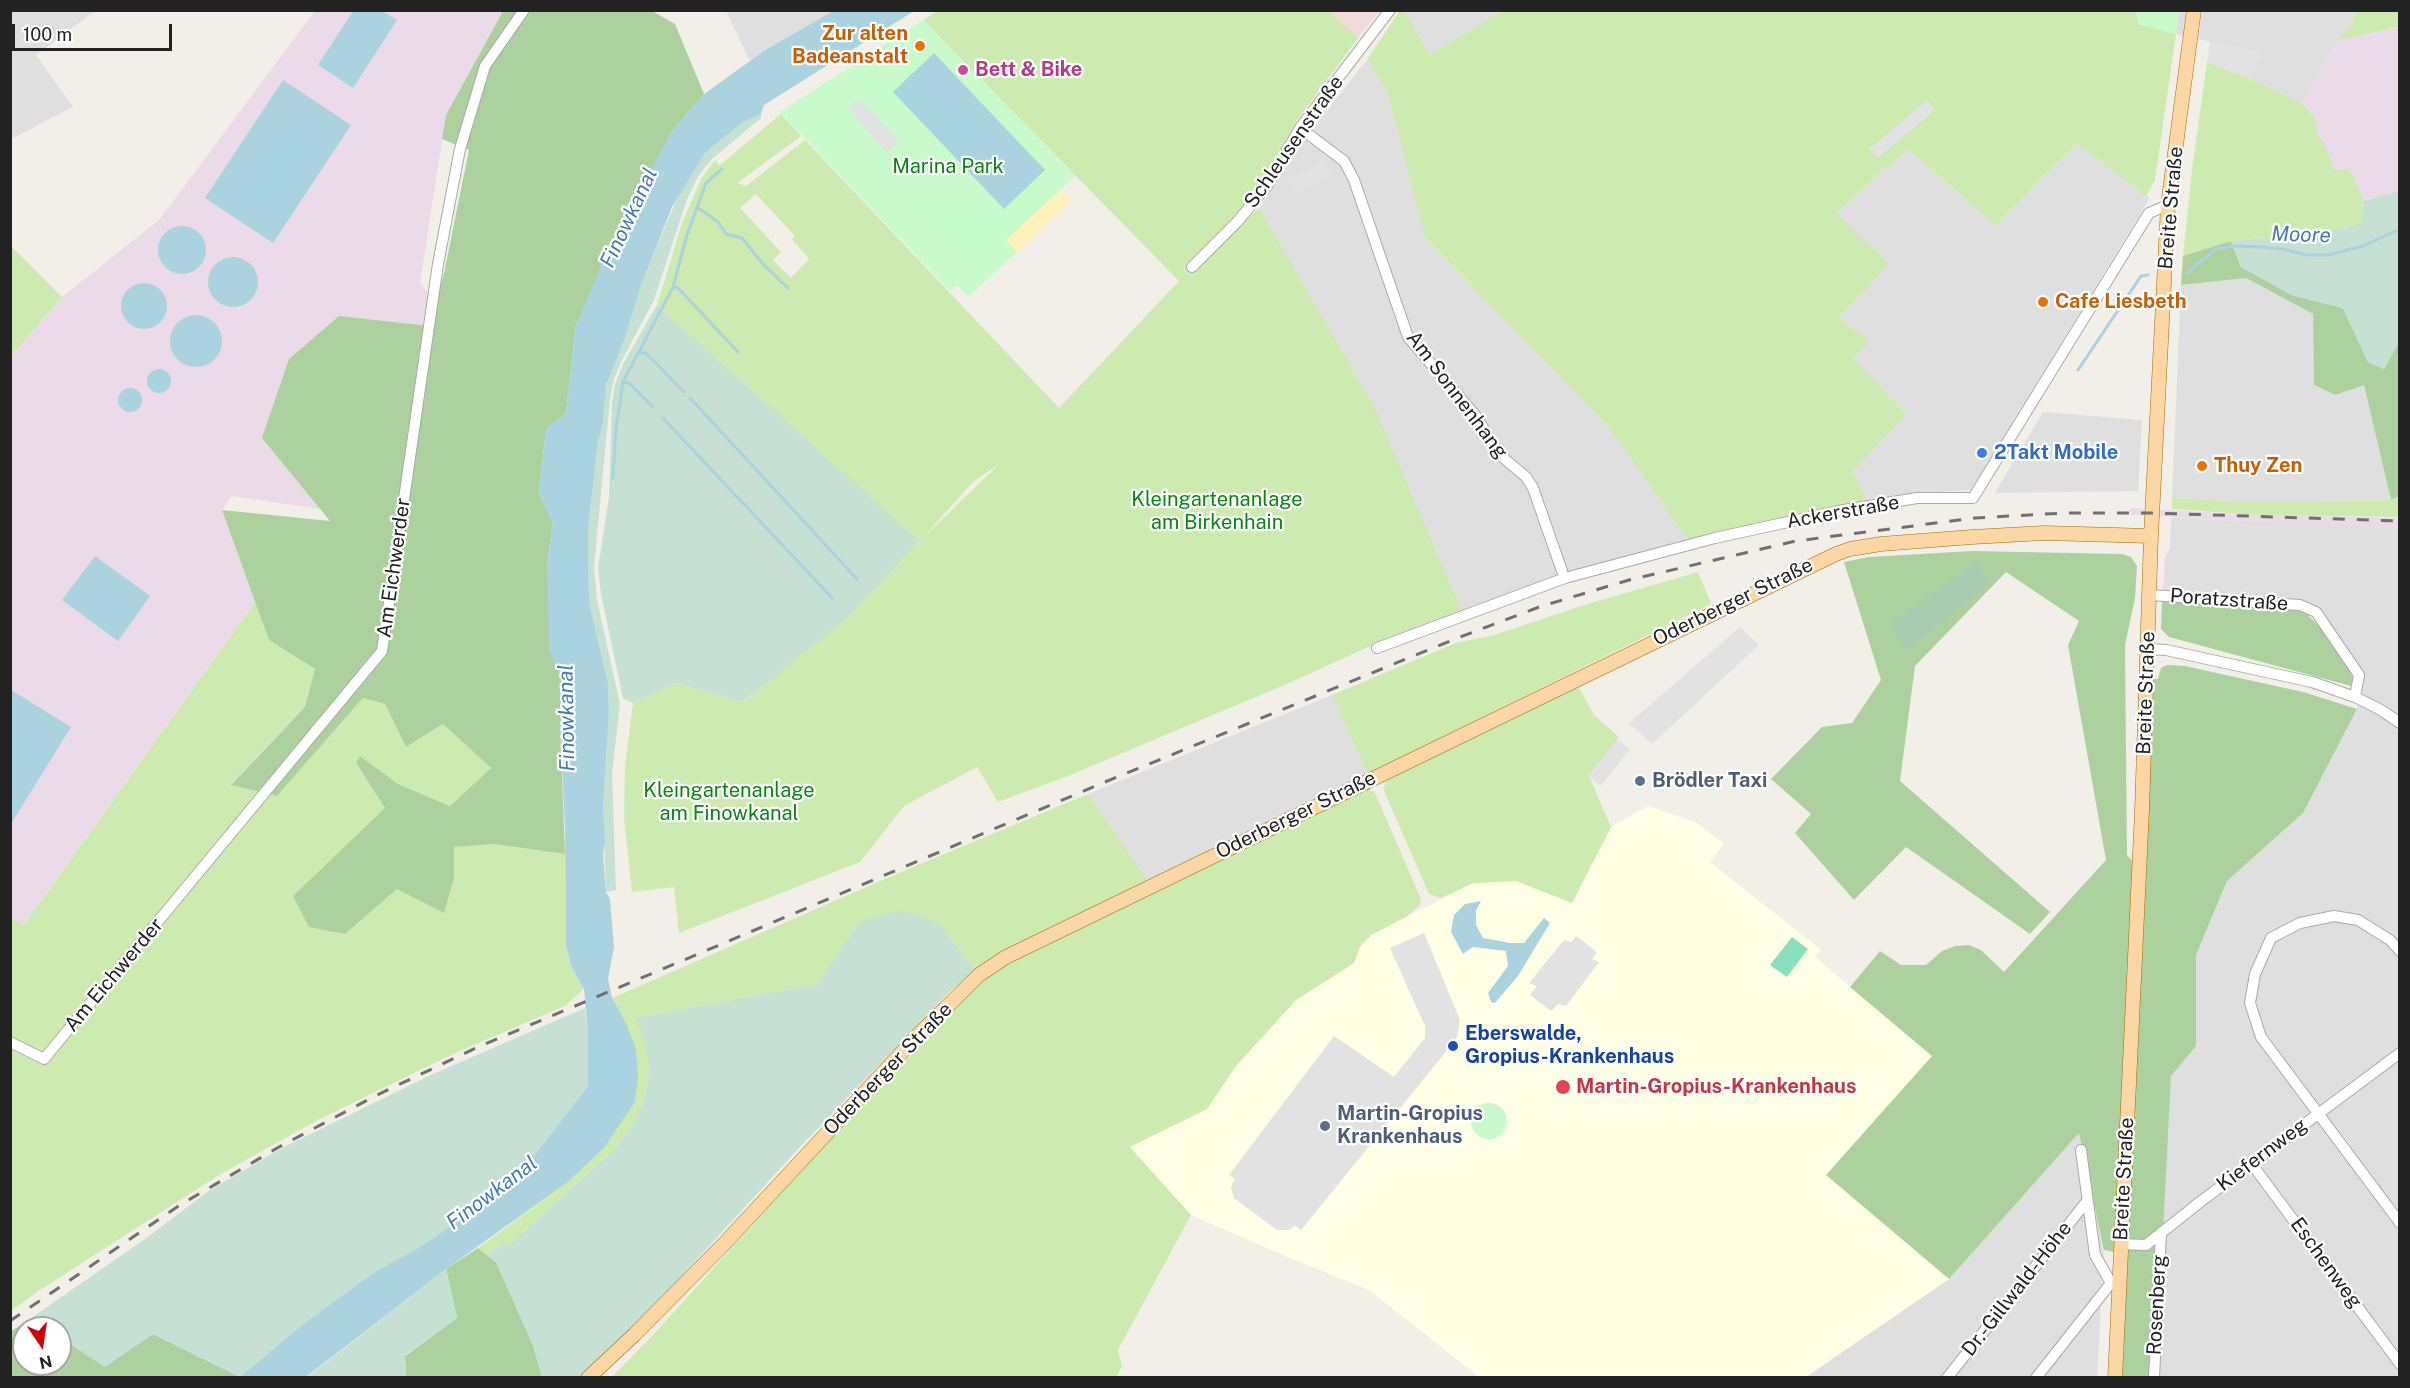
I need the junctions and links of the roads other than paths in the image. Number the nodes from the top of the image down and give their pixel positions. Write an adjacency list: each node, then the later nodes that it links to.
1 (524, 10): 15 (street, Am Eichwerder)
2 (1390, 10): 4 (street, Schleusenstraße)
3 (2194, 10): 5 (main road, Breite Straße)
4 (1300, 128): 6 (street, Schleusenstraße); 8 (street, Am Sonnenhang)
5 (2168, 205): 7 (main road, Breite Straße); 10 (street, Ackerstraße)
6 (1192, 267)
7 (2151, 536): 9 (main road, Breite Straße); 27 (main road, Oderberger Straße)
8 (1562, 571)
9 (2150, 595): 11 (main road, Breite Straße); 12 (street, Poratzstraße)
10 (1377, 648)
11 (2148, 649): 12 (street); 23 (main road, Breite Straße)
12 (2355, 697): 13 (street)
13 (2400, 723)
14 (2400, 951): 17 (street)
15 (10, 1042)
16 (2400, 1053): 17 (street, Kiefernweg)
17 (2318, 1114): 19 (street, Kiefernweg); 21 (street)
18 (2081, 1150): 20 (street, Dr.-Gillwald-Höhe)
19 (2251, 1163): 22 (street, Kiefernweg); 25 (street, Eschenweg)
20 (2087, 1201): 24 (street, Dr.-Gillwald-Höhe); 28 (street, Dr.-Gillwald-Höhe)
21 (2400, 1223)
22 (2161, 1233): 23 (street, Kiefernweg); 30 (street, Rosenberg)
23 (2121, 1244): 24 (main road, Breite Straße)
24 (2115, 1283): 26 (main road, Breite Straße); 29 (street)
25 (2400, 1364)
26 (2118, 1376)
27 (588, 1377)
28 (1947, 1377)
29 (2036, 1377)
30 (2154, 1377)

